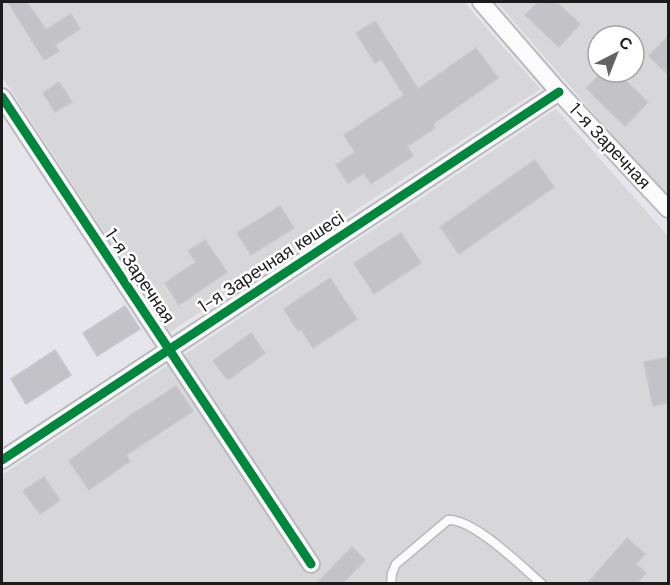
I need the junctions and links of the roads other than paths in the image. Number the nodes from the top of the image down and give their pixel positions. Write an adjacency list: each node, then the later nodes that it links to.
1 (481, 2): 2 (street, 1-я Заречная)
2 (559, 92): 4 (street, 1-я Заречная); 5 (street, 1-я Заречная көшесі)
3 (2, 97): 5 (street, 1-я Заречная)
4 (669, 209)
5 (169, 350): 6 (street, 1-я Заречная көшесі); 7 (street, 1-я Заречная)
6 (2, 460)
7 (311, 564)
8 (391, 584): 9 (lane)
9 (542, 584)

